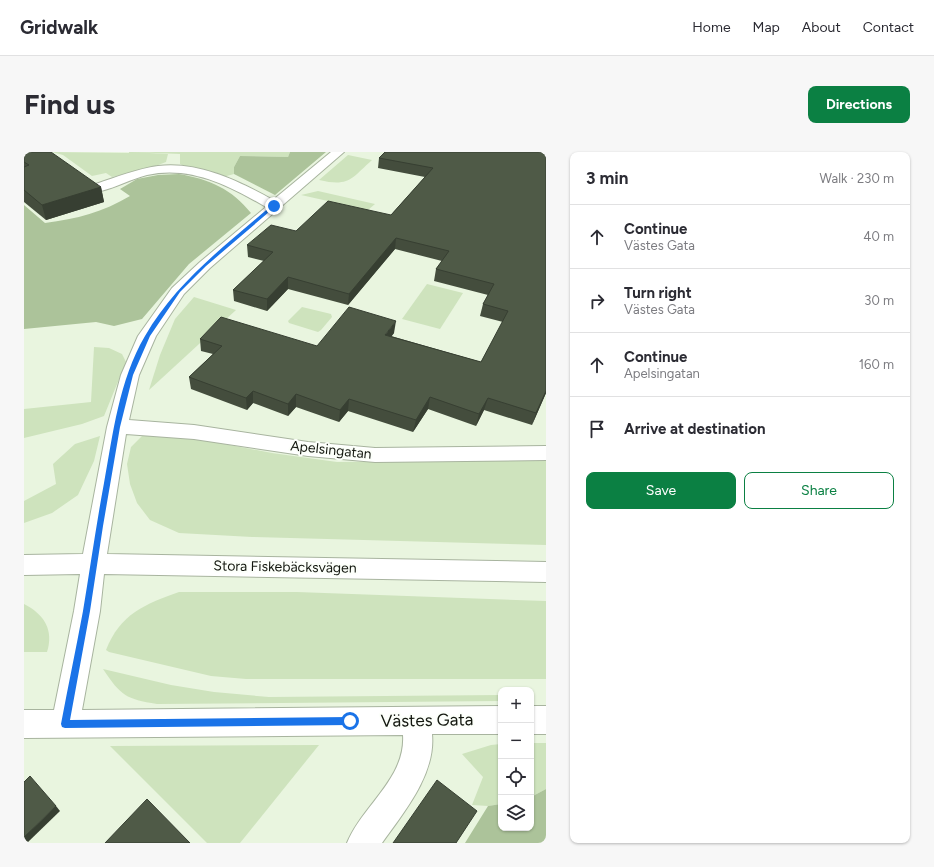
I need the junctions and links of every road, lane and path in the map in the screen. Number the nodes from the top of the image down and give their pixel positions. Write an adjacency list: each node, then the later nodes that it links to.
1 (338, 152): 3 (street)
2 (101, 187): 3 (street)
3 (274, 206): 4 (street)
4 (117, 427): 5 (street, Apelsingatan); 6 (street)
5 (546, 453)
6 (94, 564): 7 (street, Stora Fiskebäcksvägen); 8 (street, Stora Fiskebäcksvägen); 14 (street)
7 (24, 565)
8 (546, 572)
9 (417, 720): 10 (street, Västes Gata); 14 (street, Västes Gata); 15 (street)
10 (498, 720)
11 (534, 720): 12 (street)
12 (546, 720)
13 (24, 724): 14 (street, Västes Gata)
14 (65, 724)
15 (363, 843)

